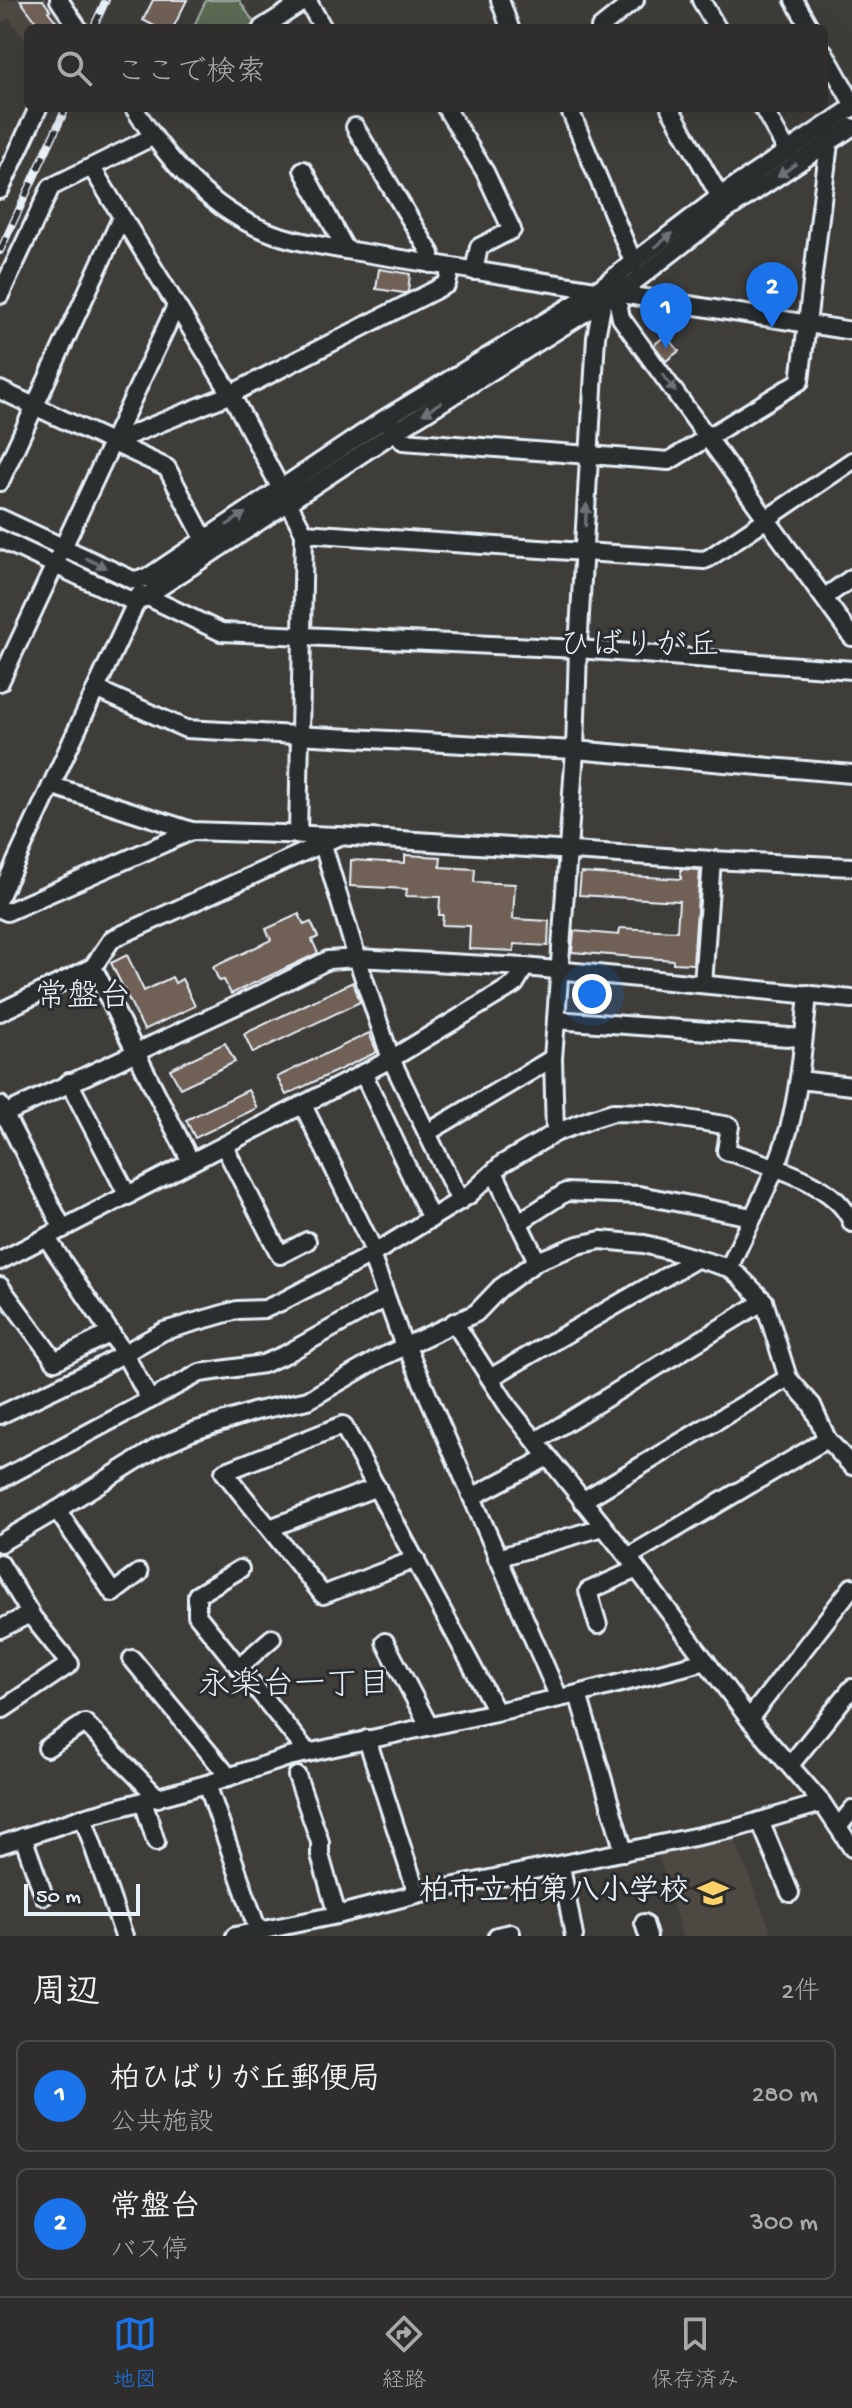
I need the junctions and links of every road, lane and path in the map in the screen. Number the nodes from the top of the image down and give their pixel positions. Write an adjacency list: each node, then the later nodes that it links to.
1 (59, 0): 8 (street)
2 (307, 0): 9 (street); 10 (street)
3 (500, 0): 11 (street)
4 (635, 0): 7 (street)
5 (701, 0): 12 (street)
6 (794, 0): 13 (street)
7 (620, 21)
8 (74, 24)
9 (268, 24)
10 (321, 24)
11 (509, 24)
12 (715, 24)
13 (808, 24)
14 (828, 59): 15 (street)
15 (852, 102)
16 (852, 108): 23 (street)
17 (36, 112): 31 (street)
18 (137, 112): 26 (street)
19 (448, 112): 38 (street)
20 (571, 112): 36 (street)
21 (672, 112): 32 (street)
22 (765, 112): 28 (street)
23 (832, 122): 27 (street); 28 (street)
24 (355, 127): 35 (street)
25 (852, 127): 27 (street)
26 (152, 137): 29 (street); 34 (street)
27 (830, 142): 32 (street, one-way to 32); 42 (street)
28 (787, 151): 32 (street)
29 (92, 168): 33 (street); 39 (street)
30 (303, 170): 34 (street)
31 (0, 190)
32 (723, 203): 36 (street, one-way to 32); 40 (street)
33 (121, 218): 41 (street); 46 (street)
34 (346, 250): 35 (street)
35 (430, 264): 37 (street)
36 (634, 264): 40 (street)
37 (451, 267): 38 (street); 45 (street)
38 (474, 271): 40 (street)
39 (0, 295)
40 (605, 295): 42 (street); 47 (street); 48 (street, one-way to 48); 50 (street)
41 (176, 306): 45 (street); 49 (street)
42 (809, 324): 43 (street); 48 (street)
43 (852, 331)
44 (0, 390): 46 (street)
45 (231, 394): 49 (street); 53 (street)
46 (35, 405): 49 (street); 52 (street)
47 (391, 424): 50 (street); 53 (street)
48 (708, 436): 50 (street); 55 (street)
49 (113, 442): 58 (street); 59 (street)
50 (590, 455): 60 (street, one-way to 50)
51 (852, 461): 55 (street)
52 (0, 482)
53 (284, 496): 56 (street); 58 (street)
54 (0, 518): 59 (street)
55 (768, 518): 60 (street); 64 (street)
56 (304, 533): 60 (street); 66 (street)
57 (0, 539): 61 (street)
58 (208, 546): 62 (street); 65 (street)
59 (63, 548): 61 (street); 62 (street, one-way to 62)
60 (584, 552): 68 (street)
61 (55, 566): 65 (street); 70 (street)
62 (147, 578): 65 (street)
63 (852, 578): 64 (street)
64 (825, 597): 67 (street)
65 (141, 600): 66 (street); 71 (street)
66 (302, 636): 68 (street); 72 (street)
67 (852, 637)
68 (578, 649): 69 (street); 73 (street)
69 (852, 670)
70 (0, 682)
71 (96, 689): 72 (street); 75 (street)
72 (300, 735): 73 (street); 77 (street)
73 (575, 750): 74 (street); 80 (street)
74 (852, 774)
75 (53, 786): 76 (street); 83 (street)
76 (192, 831): 77 (street); 84 (street)
77 (298, 835): 78 (street)
78 (338, 836): 79 (street); 80 (street)
79 (323, 845): 85 (street); 86 (street)
80 (569, 851): 81 (street); 88 (street)
81 (712, 860): 82 (street); 89 (street)
82 (852, 867)
83 (0, 896)
84 (0, 909)
85 (357, 958): 87 (street); 95 (street); 97 (street)
86 (93, 967): 92 (street); 95 (street)
87 (525, 967): 88 (street); 97 (street)
88 (559, 970): 89 (street); 93 (street)
89 (703, 984): 90 (street)
90 (808, 994): 91 (street); 94 (street)
91 (852, 999)
92 (0, 1012)
93 (556, 1020): 94 (street); 96 (street)
94 (803, 1038): 99 (street)
95 (136, 1051): 100 (street); 107 (street)
96 (553, 1058): 104 (street); 105 (street)
97 (391, 1059): 98 (street); 104 (street)
98 (363, 1073): 102 (street); 113 (street)
99 (799, 1080): 101 (street); 108 (street)
100 (69, 1082): 103 (street); 110 (street)
101 (852, 1086)
102 (303, 1105): 106 (street); 119 (street)
103 (1, 1112): 116 (street)
104 (427, 1133): 111 (street)
105 (555, 1133): 108 (street); 109 (street)
106 (224, 1146): 107 (street); 118 (street)
107 (191, 1162): 110 (street)
108 (774, 1167): 112 (street); 115 (street)
109 (494, 1172): 111 (street); 114 (street)
110 (128, 1196): 116 (street)
111 (460, 1201): 113 (street)
112 (752, 1217): 114 (street); 123 (street)
113 (431, 1219): 119 (street)
114 (518, 1223): 122 (street)
115 (852, 1223)
116 (63, 1229): 117 (street)
117 (46, 1237): 121 (street); 128 (street)
118 (307, 1241)
119 (373, 1254): 125 (street); 130 (street)
120 (696, 1259): 122 (street); 123 (street); 131 (street)
121 (0, 1261)
122 (537, 1261): 127 (street)
123 (729, 1268): 126 (street)
124 (0, 1286): 128 (street)
125 (386, 1298): 129 (street); 133 (street)
126 (764, 1301): 132 (street); 136 (street)
127 (454, 1322): 129 (street); 131 (street)
128 (111, 1333): 130 (street)
129 (405, 1345): 141 (street); 143 (street)
130 (124, 1353): 133 (street); 134 (street)
131 (490, 1378): 136 (street)
132 (788, 1378): 135 (street); 142 (street)
133 (150, 1400): 139 (street)
134 (0, 1415)
135 (827, 1439): 138 (street); 150 (street)
136 (536, 1441): 137 (street)
137 (548, 1457): 141 (street); 142 (street)
138 (852, 1466)
139 (0, 1480)
140 (377, 1487): 145 (street); 145 (street); 148 (street)
141 (472, 1497): 147 (street)
142 (582, 1501): 144 (street)
143 (57, 1510): 146 (street); 152 (street)
144 (603, 1527): 147 (street); 150 (street)
145 (270, 1528): 148 (street)
146 (0, 1543)
147 (497, 1558): 164 (street)
148 (416, 1559): 166 (street)
149 (0, 1563): 154 (street)
150 (633, 1563): 155 (street); 160 (street)
151 (240, 1569): 161 (street)
152 (139, 1573)
153 (852, 1587): 167 (street)
154 (30, 1614): 156 (street); 165 (street)
155 (598, 1625)
156 (0, 1629)
157 (272, 1638): 161 (street)
158 (385, 1642): 168 (street)
159 (132, 1659): 174 (street)
160 (706, 1661): 163 (street); 167 (street)
161 (239, 1667): 171 (street)
162 (852, 1688): 172 (street)
163 (578, 1694): 164 (street); 186 (street)
164 (559, 1698): 166 (street)
165 (3, 1709)
166 (496, 1711): 168 (street)
167 (749, 1719): 172 (street)
168 (429, 1726): 169 (street)
169 (367, 1739): 171 (street); 189 (street)
170 (47, 1748): 176 (street)
171 (308, 1753): 174 (street)
172 (791, 1764): 177 (street)
173 (297, 1776): 191 (street)
174 (229, 1777): 175 (street)
175 (207, 1784): 176 (street); 192 (street)
176 (151, 1800): 179 (street); 183 (street)
177 (822, 1803): 180 (street); 181 (street)
178 (852, 1810): 181 (street)
179 (83, 1817): 182 (street); 193 (street)
180 (760, 1821): 186 (street); 188 (street)
181 (839, 1826): 185 (street)
182 (23, 1837): 184 (street); 190 (street)
183 (156, 1842)
184 (0, 1845)
185 (852, 1848)
186 (624, 1852): 187 (street)
187 (561, 1866): 189 (street); 197 (street)
188 (790, 1893)
189 (417, 1894): 191 (street)
190 (44, 1896)
191 (337, 1915): 192 (street)
192 (258, 1931): 194 (street)
193 (124, 1936)
194 (235, 1936)
195 (497, 1936): 196 (street)
196 (511, 1936)
197 (574, 1936)

